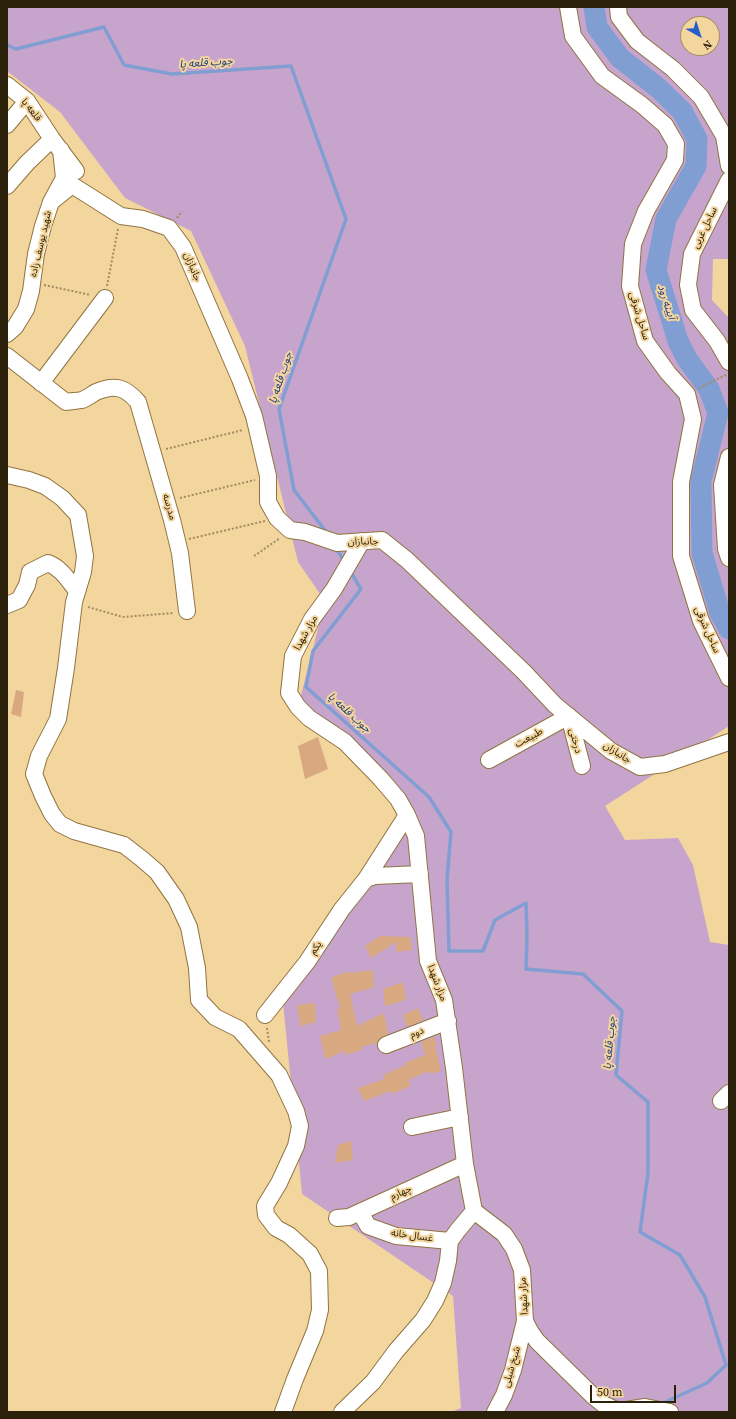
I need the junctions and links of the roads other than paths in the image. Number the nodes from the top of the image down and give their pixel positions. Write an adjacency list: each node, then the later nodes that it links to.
1 (568, 7): 23 (street, ساحل شرقی)
2 (618, 7): 7 (street)
3 (7, 85): 4 (street, قلعه پا)
4 (27, 101): 5 (street); 6 (street, قلعه پا)
5 (7, 125)
6 (57, 144): 8 (street); 10 (street)
7 (729, 166)
8 (73, 178): 12 (street, شهید یوسف زاده); 18 (street, جانبازان)
9 (729, 180): 14 (street, ساحل غربی)
10 (7, 186)
11 (105, 298): 15 (street)
12 (7, 334)
13 (7, 356): 15 (street)
14 (729, 362)
15 (41, 383): 22 (street, مدرسه)
16 (729, 458): 19 (street)
17 (7, 475): 20 (street)
18 (362, 541): 24 (street, جانبازان); 28 (street, مزار شهدا)
19 (729, 558)
20 (75, 597): 21 (street); 42 (street)
21 (7, 605)
22 (187, 612)
23 (729, 678)
24 (569, 716): 25 (street, جانبازان); 26 (street, طبیعت); 27 (street, درختی)
25 (729, 742)
26 (490, 760)
27 (582, 766)
28 (408, 815): 29 (street, مزار شهدا); 30 (street, یکم)
29 (420, 874): 30 (street); 32 (street, مزار شهدا)
30 (366, 879): 31 (street, یکم)
31 (265, 1015)
32 (448, 1021): 33 (street, دوم); 34 (street, مزار شهدا)
33 (386, 1045)
34 (460, 1117): 35 (street); 36 (street, مزار شهدا)
35 (412, 1127)
36 (465, 1164): 37 (street, مزار شهدا); 38 (street, چهارم)
37 (474, 1211): 40 (street); 41 (street, مزار شهدا)
38 (360, 1212): 39 (street, چهارم); 40 (street, غسال خانه)
39 (337, 1218)
40 (450, 1241): 43 (street)
41 (525, 1321): 44 (street, شیخ شبلی); 45 (street, مزار شهدا)
42 (283, 1412)
43 (342, 1412)
44 (495, 1412)
45 (617, 1412): 46 (street)
46 (670, 1412)

